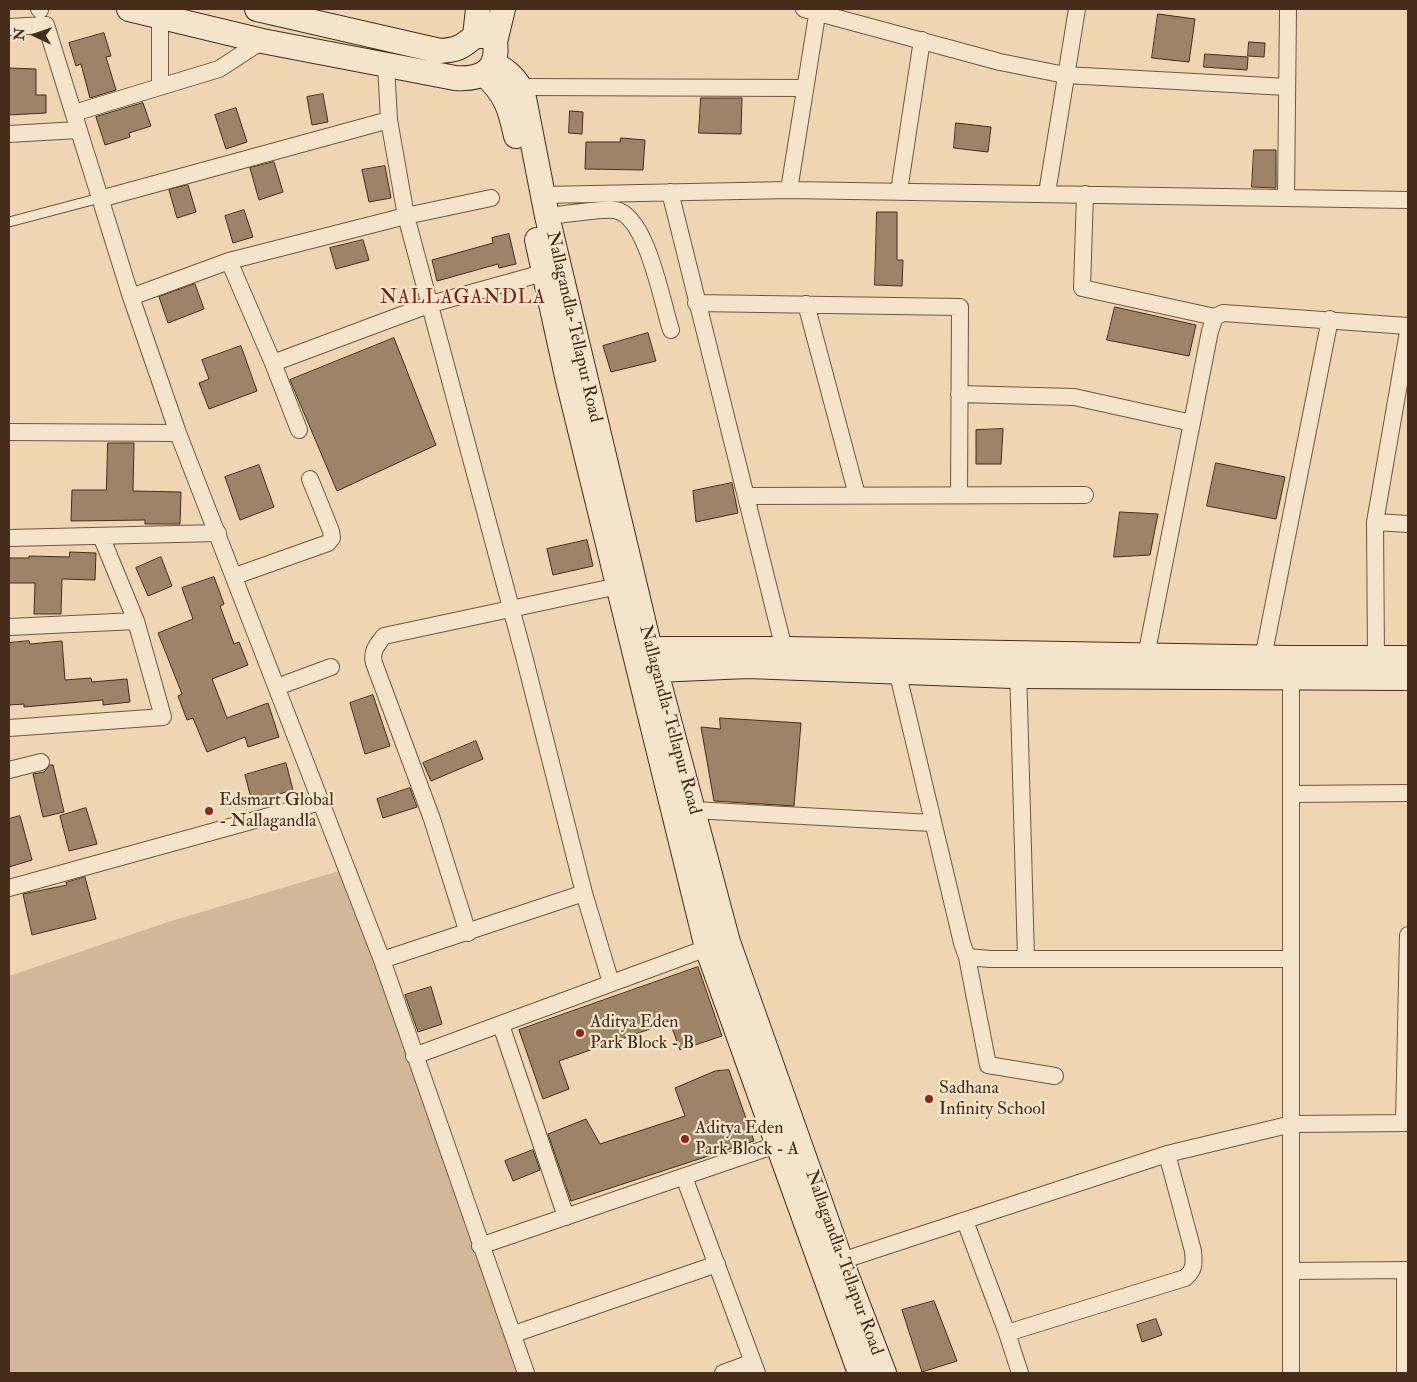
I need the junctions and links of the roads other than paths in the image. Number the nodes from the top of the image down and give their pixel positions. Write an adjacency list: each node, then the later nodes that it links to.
1 (129, 9): 9 (street)
2 (257, 9): 13 (street)
3 (478, 9): 13 (street)
4 (502, 9): 13 (street)
5 (813, 9): 11 (street); 19 (street)
6 (1076, 9): 15 (street)
7 (1288, 9): 17 (street)
8 (42, 15): 10 (street); 20 (street)
9 (160, 18): 12 (street); 16 (street)
10 (9, 27)
11 (922, 40): 15 (street); 25 (street)
12 (262, 41): 14 (street); 16 (street)
13 (487, 54): 14 (street); 18 (street); 37 (street, Nallagandla-Tellapur Road)
14 (386, 66): 21 (street)
15 (1065, 75): 17 (street); 27 (street)
16 (160, 86): 20 (street)
17 (1287, 86): 31 (street)
18 (520, 87): 19 (street); 33 (street, Nallagandla-Tellapur Road)
19 (804, 88): 24 (street)
20 (74, 112): 22 (street)
21 (389, 120): 29 (street); 34 (street)
22 (78, 130): 23 (street); 29 (street)
23 (9, 134)
24 (789, 190): 25 (street); 26 (street)
25 (899, 191): 27 (street)
26 (670, 192): 33 (street); 39 (street)
27 (1047, 193): 28 (street)
28 (1085, 194): 31 (street); 42 (street)
29 (100, 198): 35 (lane); 38 (street)
30 (491, 198): 34 (street)
31 (1286, 198): 32 (street)
32 (1408, 200)
33 (545, 205): 45 (street); 48 (street, Nallagandla-Tellapur Road)
34 (406, 216): 36 (street); 40 (street)
35 (9, 222)
36 (229, 260): 38 (street); 47 (street)
37 (543, 273): 40 (street); 48 (street, Nallagandla-Tellapur Road)
38 (131, 297): 53 (street)
39 (696, 303): 41 (street); 58 (street)
40 (431, 304): 47 (street); 66 (street)
41 (806, 304): 49 (street); 55 (street)
42 (1215, 318): 43 (street); 50 (street)
43 (1330, 320): 44 (street); 71 (street)
44 (1408, 326)
45 (670, 330)
46 (1408, 332): 59 (street)
47 (273, 364): 51 (street)
48 (576, 378): 65 (street, Nallagandla-Tellapur Road); 74 (street, Nallagandla-Tellapur Road)
49 (959, 394): 50 (street); 56 (street)
50 (1192, 423): 70 (street)
51 (299, 430)
52 (9, 432): 53 (street)
53 (178, 433): 61 (street)
54 (310, 479): 64 (street)
55 (857, 495): 56 (street); 58 (street)
56 (959, 495): 57 (street)
57 (1085, 495)
58 (746, 496): 69 (street)
59 (1375, 522): 60 (street); 72 (street)
60 (1408, 524)
61 (218, 534): 62 (street); 64 (street)
62 (101, 536): 63 (street); 67 (street)
63 (9, 538)
64 (234, 576): 80 (street)
65 (618, 586): 66 (street); 93 (street, Nallagandla-Tellapur Road)
66 (510, 608): 90 (street); 91 (street)
67 (136, 621): 68 (street); 81 (street)
68 (9, 627)
69 (784, 649): 74 (street); 75 (street)
70 (1146, 656): 71 (street); 76 (street)
71 (1263, 658): 78 (street)
72 (1376, 658): 73 (street); 78 (street)
73 (1408, 658)
74 (653, 660): 75 (street); 87 (street, Nallagandla-Tellapur Road)
75 (895, 661): 76 (street); 88 (street)
76 (1018, 664): 78 (street); 95 (street)
77 (331, 667): 80 (street)
78 (1291, 668): 79 (street); 85 (street)
79 (1408, 678)
80 (277, 687): 86 (street)
81 (9, 728)
82 (41, 762): 83 (street)
83 (9, 770)
84 (1408, 793): 85 (street)
85 (1291, 794): 97 (street)
86 (320, 802): 89 (street); 96 (street)
87 (693, 810): 88 (street); 111 (street, Nallagandla-Tellapur Road)
88 (932, 823): 94 (street)
89 (9, 888)
90 (584, 893): 91 (street); 98 (street)
91 (468, 933): 96 (street)
92 (1408, 935): 99 (street)
93 (707, 948): 98 (street); 105 (street, Nallagandla-Tellapur Road)
94 (967, 957): 95 (street); 102 (street)
95 (1026, 959): 97 (street)
96 (382, 960): 101 (street)
97 (1291, 960): 104 (street)
98 (611, 983): 100 (street)
99 (1408, 1002): 103 (street)
100 (501, 1025): 101 (street); 108 (street)
101 (414, 1056): 110 (street)
102 (1055, 1076)
103 (1406, 1123): 104 (street)
104 (1292, 1124): 106 (street); 114 (street)
105 (776, 1145): 107 (street); 120 (street, Nallagandla-Tellapur Road)
106 (1167, 1154): 109 (street); 115 (street)
107 (684, 1178): 108 (street); 112 (street)
108 (566, 1217): 110 (street)
109 (965, 1221): 111 (street); 115 (street)
110 (480, 1246): 116 (street)
111 (841, 1261): 121 (street, Nallagandla-Tellapur Road)
112 (716, 1264): 116 (street); 117 (street)
113 (1407, 1270): 114 (street); 124 (street)
114 (1290, 1271): 123 (street)
115 (1007, 1333): 122 (street)
116 (514, 1334): 118 (street)
117 (755, 1368): 119 (street)
118 (526, 1373)
119 (723, 1373)
120 (860, 1373)
121 (884, 1373)
122 (1020, 1373)
123 (1291, 1373)
124 (1405, 1373)

